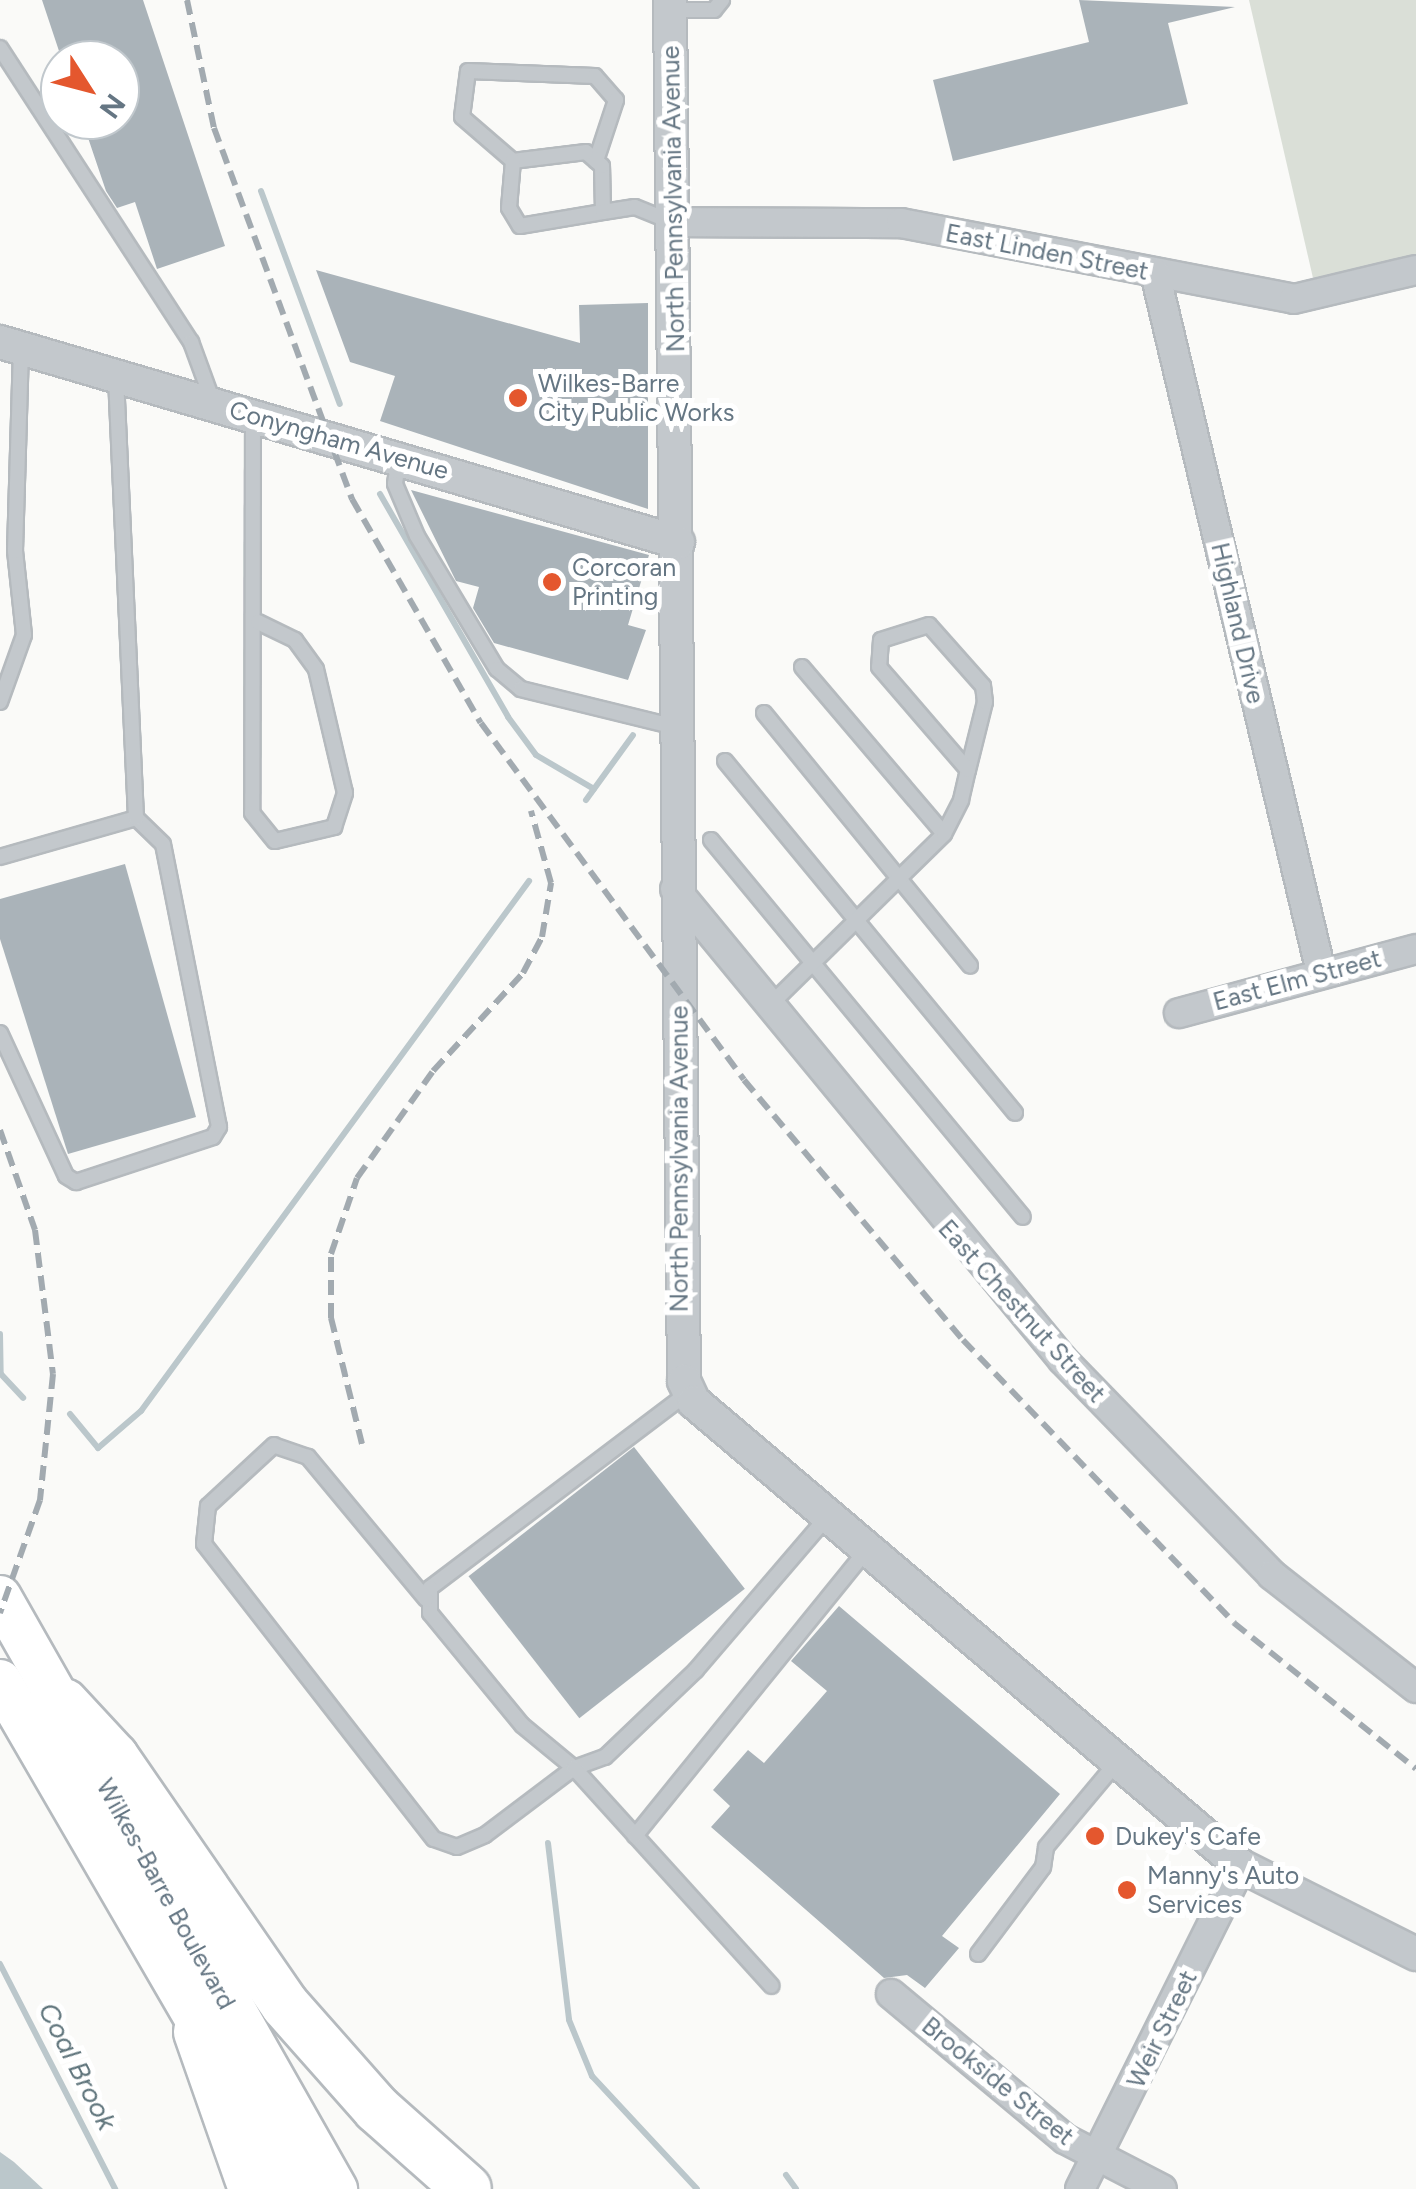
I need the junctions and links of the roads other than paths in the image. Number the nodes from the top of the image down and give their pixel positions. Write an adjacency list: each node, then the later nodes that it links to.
1 (722, 0): 2 (lane)
2 (670, 5): 7 (street, North Pennsylvania Avenue)
3 (0, 48): 12 (lane)
4 (596, 160): 5 (lane); 5 (lane); 6 (lane)
5 (513, 161): 6 (lane)
6 (602, 212): 7 (lane)
7 (672, 222): 9 (street, East Linden Street); 15 (street, North Pennsylvania Avenue)
8 (1416, 270): 9 (street, East Linden Street)
9 (1155, 273): 33 (street, Highland Drive)
10 (10, 345): 11 (street, Conyngham Avenue); 18 (lane)
11 (116, 375): 12 (street, Conyngham Avenue); 23 (lane)
12 (214, 404): 13 (street, Conyngham Avenue)
13 (253, 416): 14 (street, Conyngham Avenue); 16 (lane)
14 (400, 458): 15 (street, Conyngham Avenue); 20 (lane)
15 (678, 542): 20 (street, North Pennsylvania Avenue)
16 (258, 622): 16 (lane)
17 (802, 666): 24 (lane)
18 (0, 702)
19 (764, 713): 27 (lane)
20 (677, 727): 28 (street, North Pennsylvania Avenue)
21 (725, 760): 29 (lane)
22 (968, 770): 22 (lane); 24 (lane)
23 (136, 818): 26 (lane); 36 (lane)
24 (944, 834): 27 (lane)
25 (711, 840): 31 (lane)
26 (0, 858)
27 (899, 878): 29 (lane); 32 (lane)
28 (676, 889): 34 (street, East Chestnut Street); 39 (street, North Pennsylvania Avenue)
29 (856, 921): 31 (lane); 37 (lane)
30 (1416, 949): 33 (street, East Elm Street)
31 (810, 966): 34 (lane); 38 (lane)
32 (970, 966)
33 (1322, 972): 35 (street, East Elm Street)
34 (766, 1009): 45 (street, East Chestnut Street)
35 (1179, 1012)
36 (0, 1033)
37 (1015, 1112)
38 (1023, 1217)
39 (689, 1392): 40 (street); 43 (lane)
40 (828, 1515): 41 (street); 48 (lane)
41 (867, 1548): 47 (street); 49 (lane)
42 (0, 1596): 46 (main road, Wilkes-Barre Boulevard)
43 (426, 1599): 48 (lane); 48 (lane)
44 (0, 1680): 55 (main road, Wilkes-Barre Boulevard)
45 (1416, 1688)
46 (64, 1704): 59 (main road, Wilkes-Barre Boulevard); 60 (highway)
47 (1117, 1761): 50 (street); 51 (lane)
48 (574, 1768): 49 (lane)
49 (636, 1836): 53 (lane)
50 (1241, 1866): 52 (street); 56 (street, Weir Street)
51 (978, 1954)
52 (1416, 1954)
53 (772, 1986)
54 (891, 1994): 56 (street, Brookside Street)
55 (198, 2032): 57 (highway); 58 (main road, Wilkes-Barre Boulevard)
56 (1099, 2157): 61 (street, Weir Street); 62 (street, Brookside Street)
57 (253, 2189)
58 (295, 2189)
59 (336, 2189)
60 (466, 2189)
61 (1080, 2189)
62 (1162, 2189)

